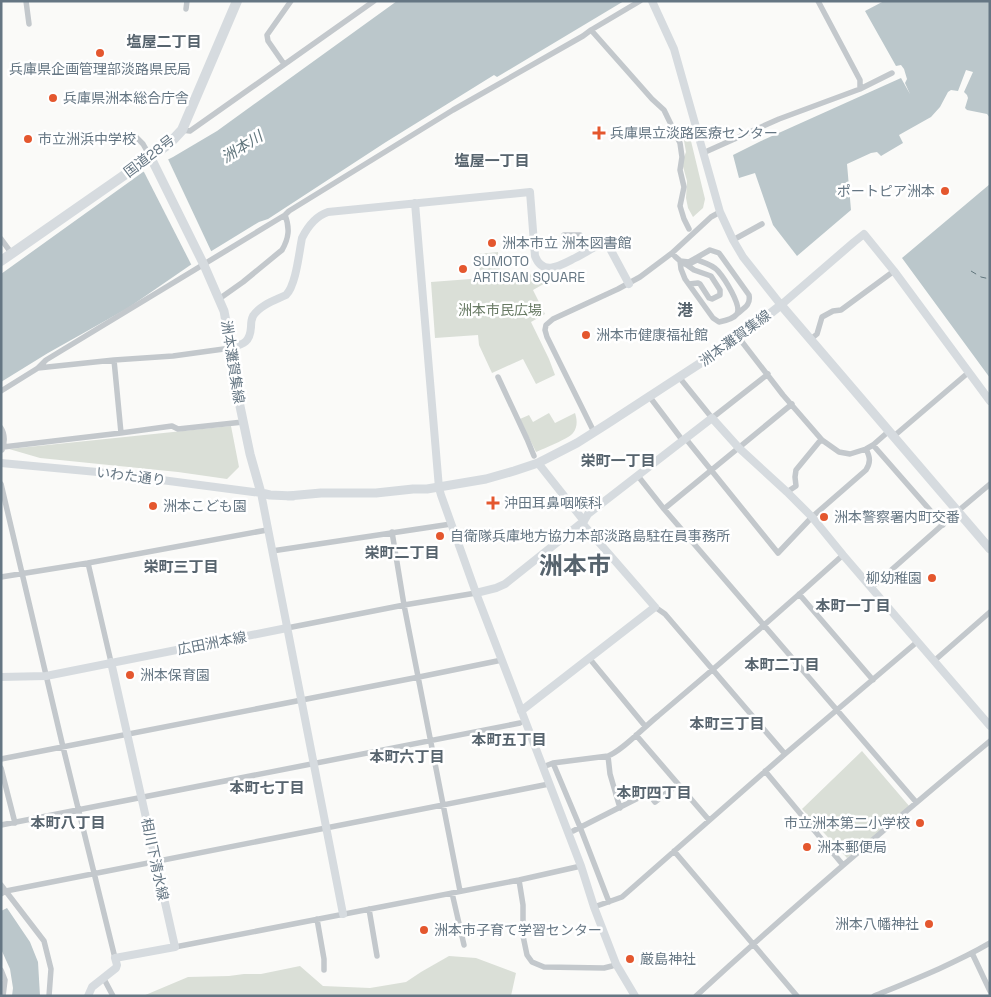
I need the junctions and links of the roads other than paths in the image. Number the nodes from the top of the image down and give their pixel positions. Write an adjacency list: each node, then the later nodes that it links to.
1 (26, 1): 12 (street)
2 (187, 1): 10 (street)
3 (230, 1): 11 (street)
4 (237, 1): 11 (highway, 国道28号)
5 (292, 1): 14 (street)
6 (374, 1): 14 (street)
7 (640, 1): 13 (street)
8 (652, 1): 19 (street)
9 (818, 1): 16 (street)
10 (186, 9)
11 (230, 18): 17 (highway, 国道28号)
12 (29, 24)
13 (591, 30): 23 (street); 25 (street)
14 (284, 64): 17 (street)
15 (892, 72): 16 (street)
16 (860, 89): 19 (street)
17 (182, 130): 20 (highway, 国道28号)
18 (132, 133): 20 (street)
19 (703, 153): 22 (street)
20 (152, 161): 31 (highway, 国道28号); 34 (main road, 洲本灘賀集線)
21 (415, 203): 37 (street); 44 (street); 73 (street)
22 (720, 212): 29 (street); 30 (street)
23 (285, 215): 34 (street); 39 (street)
24 (762, 224): 29 (street)
25 (689, 228)
26 (564, 235): 27 (street)
27 (580, 236)
28 (1, 239): 31 (street)
29 (733, 240): 40 (street)
30 (672, 253): 33 (street); 37 (street)
31 (12, 254): 32 (highway, 国道28号)
32 (1, 261)
33 (680, 261): 35 (street); 38 (street); 41 (street)
34 (204, 264): 39 (main road, 洲本灘賀集線); 46 (street)
35 (687, 265): 38 (street); 41 (street)
36 (894, 271): 40 (street); 43 (street); 47 (street)
37 (629, 284): 58 (street)
38 (689, 284): 41 (street)
39 (220, 299): 44 (main road, 洲本灘賀集線)
40 (781, 305): 42 (main road, 洲本灘賀集線); 43 (main road, 洲本灘賀集線)
41 (737, 314)
42 (739, 338): 48 (street); 50 (main road, 洲本灘賀集線)
43 (811, 340): 59 (main road, 洲本灘賀集線)
44 (231, 348): 45 (street); 56 (main road, 洲本灘賀集線)
45 (114, 360): 46 (street); 60 (street)
46 (38, 368): 51 (street)
47 (968, 372): 53 (street); 59 (street)
48 (768, 374): 54 (street); 55 (street)
49 (498, 377): 67 (street)
50 (679, 377): 52 (main road, 洲本灘賀集線); 55 (street)
51 (1, 392)
52 (649, 396): 58 (main road, 洲本灘賀集線); 61 (street)
53 (990, 401)
54 (792, 404): 62 (street); 65 (street)
55 (712, 418): 61 (street); 65 (street)
56 (243, 422): 60 (street); 75 (main road, 洲本灘賀集線)
57 (1, 428): 64 (street)
58 (594, 432): 67 (main road, 洲本灘賀集線)
59 (891, 433): 63 (street); 77 (main road, 洲本灘賀集線)
60 (121, 434): 64 (street)
61 (684, 440): 69 (street); 70 (street)
62 (822, 440): 66 (street); 74 (street)
63 (874, 445): 66 (street); 81 (street)
64 (2, 448)
65 (739, 448): 69 (street); 74 (street)
66 (866, 449): 78 (street)
67 (536, 459): 73 (main road, 洲本灘賀集線); 79 (street)
68 (1, 463): 75 (street, いわた通り)
69 (711, 471): 76 (street); 78 (street)
70 (638, 476): 76 (street); 79 (street)
71 (1, 484): 88 (street)
72 (990, 484): 77 (street)
73 (439, 488): 75 (main road, 洲本灘賀集線); 80 (street)
74 (787, 492): 78 (street)
75 (261, 493): 82 (street)
76 (664, 509): 96 (street)
77 (958, 511): 81 (street); 84 (main road, 洲本灘賀集線)
78 (812, 517): 86 (street)
79 (583, 522): 91 (street); 94 (street)
80 (451, 524): 83 (street); 91 (street)
81 (942, 525): 90 (street)
82 (267, 530): 85 (street); 87 (street)
83 (392, 532): 85 (street); 93 (street)
84 (990, 549)
85 (272, 551): 97 (street)
86 (843, 555): 90 (street); 92 (street)
87 (88, 563): 88 (street); 102 (street)
88 (22, 573): 89 (street); 104 (street)
89 (1, 577)
90 (871, 588): 98 (street)
91 (476, 592): 93 (street); 100 (street)
92 (799, 594): 96 (street); 107 (street)
93 (404, 605): 97 (street); 106 (street)
94 (655, 607): 99 (street); 103 (street)
95 (990, 612): 101 (street)
96 (763, 625): 103 (street); 110 (street)
97 (287, 628): 102 (street, 広田洲本線); 108 (street)
98 (917, 642): 101 (street); 107 (street)
99 (589, 658): 109 (street); 112 (street)
100 (502, 660): 106 (street); 109 (street)
101 (934, 661): 113 (street)
102 (111, 662): 104 (street, 広田洲本線); 114 (street, 相川下清水線)
103 (713, 670): 112 (street); 119 (street)
104 (46, 676): 105 (street, 広田洲本線); 118 (street)
105 (1, 677)
106 (419, 677): 108 (street); 116 (street)
107 (873, 680): 110 (street)
108 (302, 700): 114 (street); 123 (street)
109 (521, 710): 124 (street)
110 (838, 710): 119 (street); 130 (street)
111 (520, 723): 116 (street)
112 (645, 726): 115 (street)
113 (990, 726)
114 (127, 734): 118 (street); 129 (street, 相川下清水線)
115 (636, 735): 120 (street); 128 (street)
116 (430, 741): 123 (street); 131 (street)
117 (990, 742): 130 (street)
118 (63, 747): 121 (street); 133 (street)
119 (785, 754): 126 (street)
120 (608, 756): 122 (street); 132 (street)
121 (1, 759)
122 (553, 763): 124 (street); 138 (street)
123 (314, 764): 129 (street); 137 (street)
124 (543, 767): 127 (street)
125 (1, 768): 135 (street)
126 (765, 772): 134 (street); 142 (street)
127 (549, 784): 131 (street); 143 (street)
128 (678, 784): 132 (street); 134 (street)
129 (142, 798): 133 (street); 141 (street, 相川下清水線)
130 (916, 802): 142 (street)
131 (443, 804): 137 (street); 147 (street)
132 (620, 808): 138 (street)
133 (79, 810): 135 (street); 144 (street)
134 (709, 820): 140 (street)
135 (15, 823): 136 (street)
136 (1, 825)
137 (326, 827): 141 (street); 153 (street)
138 (580, 827): 139 (street); 150 (street)
139 (573, 830)
140 (674, 851): 150 (street); 156 (street)
141 (156, 861): 144 (street); 158 (street, 相川下清水線)
142 (843, 865): 156 (street)
143 (581, 866): 145 (street); 151 (street)
144 (94, 874): 148 (street); 161 (street)
145 (518, 880): 147 (street); 162 (street)
146 (1, 885): 148 (street)
147 (460, 891): 149 (street)
148 (4, 893): 168 (street)
149 (452, 893): 152 (street); 157 (street)
150 (609, 902): 151 (street)
151 (594, 907): 162 (street)
152 (369, 909): 153 (street); 160 (street)
153 (343, 914): 154 (street)
154 (317, 919): 158 (street); 164 (street)
155 (990, 943): 159 (street)
156 (753, 944): 172 (street); 173 (street)
157 (464, 945)
158 (175, 947): 161 (street)
159 (972, 953): 166 (street); 174 (street)
160 (377, 956)
161 (115, 958): 165 (street)
162 (616, 964): 171 (street)
163 (1, 970): 167 (street)
164 (324, 970)
165 (104, 979): 169 (street); 170 (street)
166 (990, 990)
167 (3, 996)
168 (49, 996)
169 (88, 996)
170 (113, 996)
171 (635, 996)
172 (696, 996)
173 (797, 996)
174 (874, 996)

